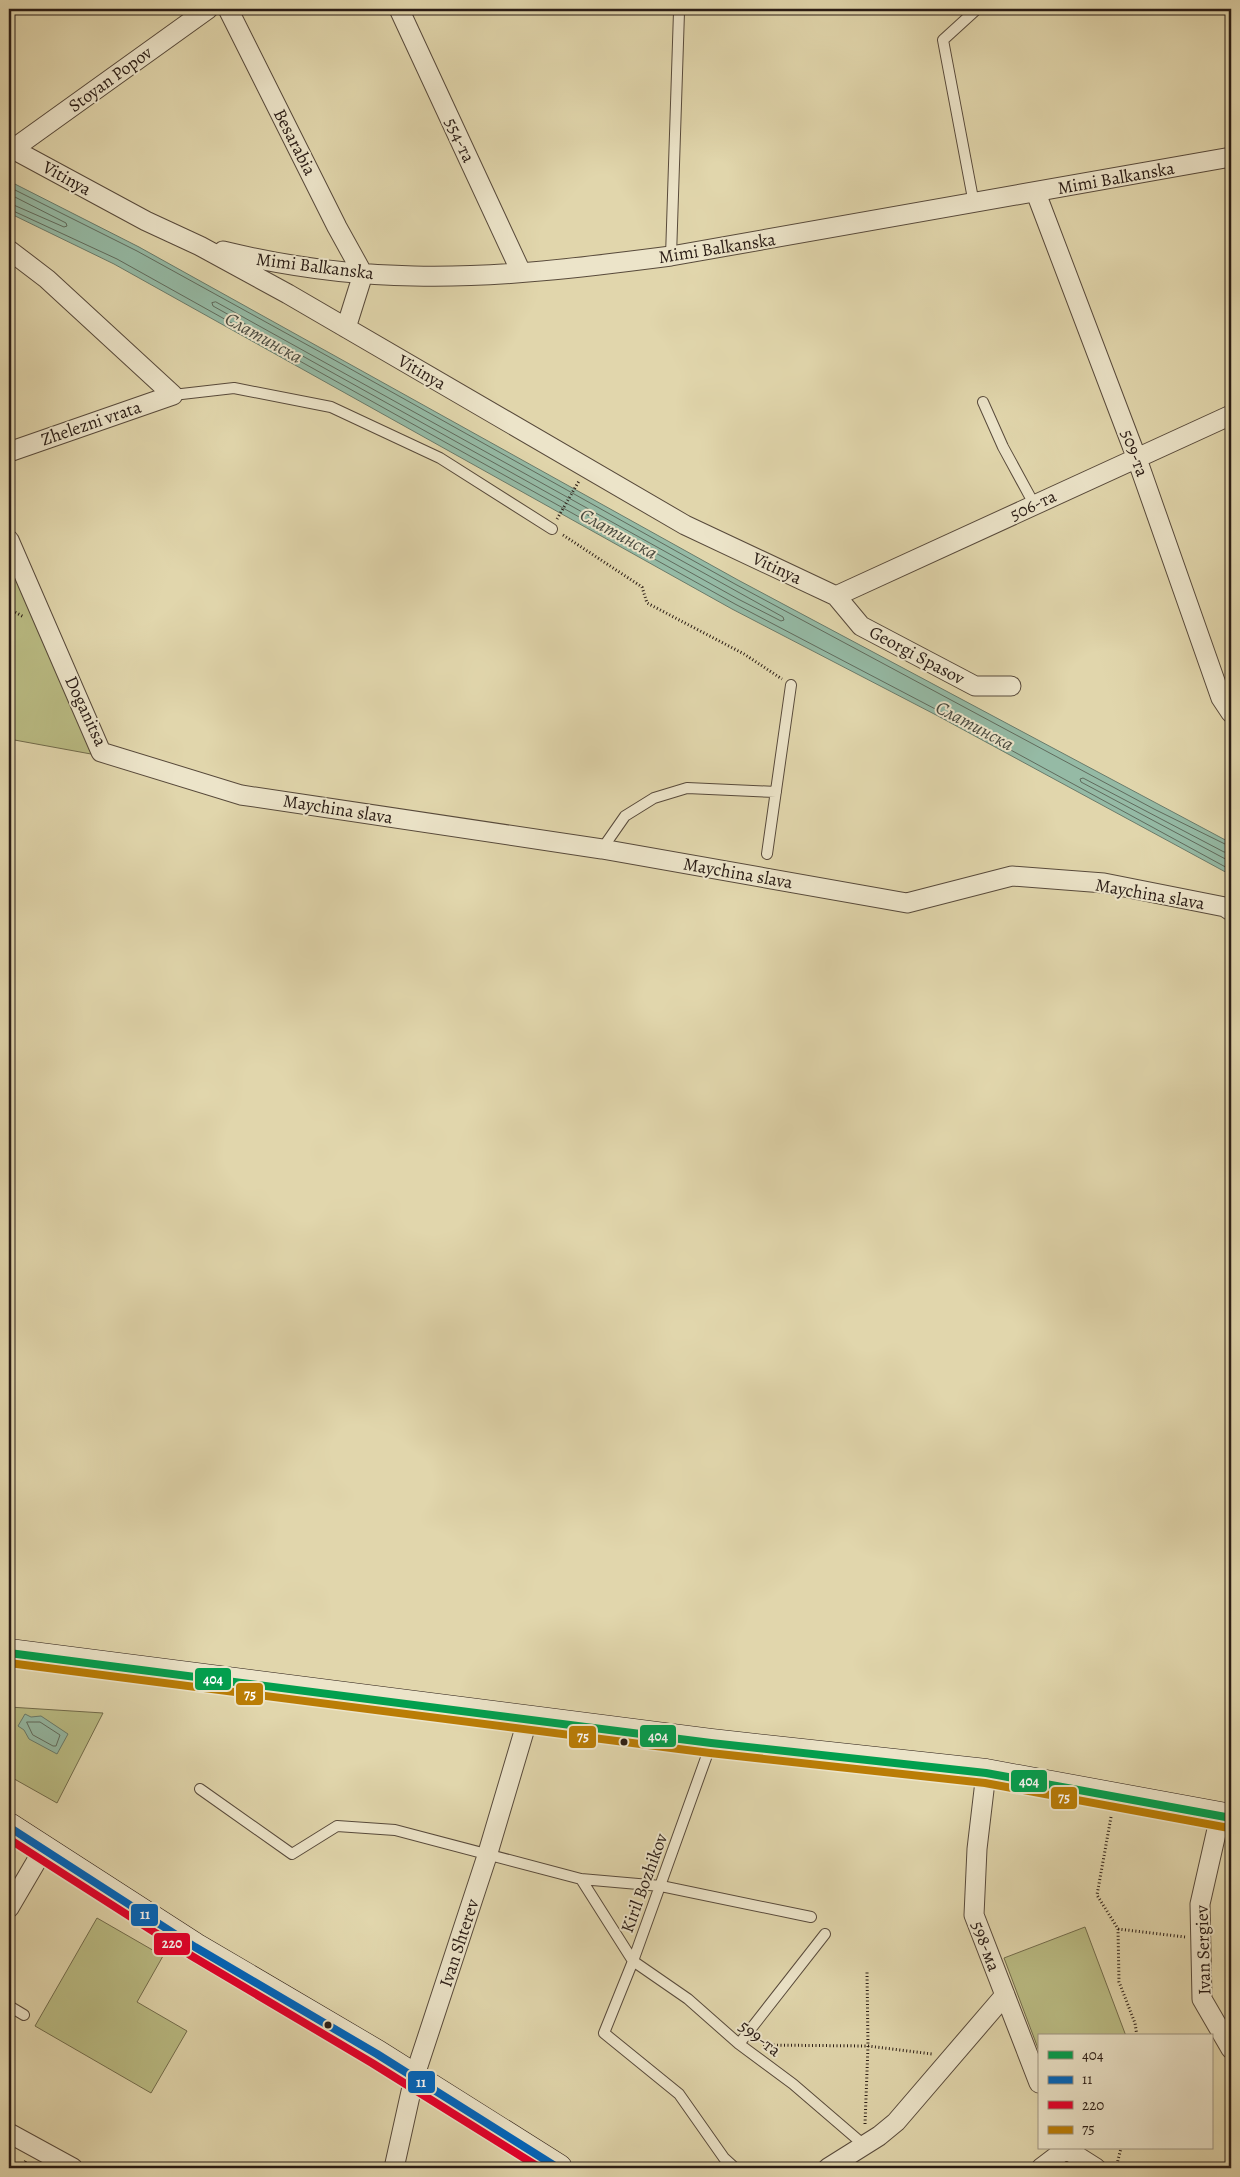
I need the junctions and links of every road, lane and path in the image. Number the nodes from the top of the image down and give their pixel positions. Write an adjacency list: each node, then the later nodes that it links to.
1 (208, 9): 6 (street, Stoyan Popov)
2 (228, 9): 14 (street, Besarabia)
3 (399, 9): 13 (street, 554-та)
4 (677, 9): 12 (lane)
5 (977, 9): 9 (lane)
6 (11, 148): 10 (street, Vitinya)
7 (1231, 157): 8 (street, Mimi Balkanska)
8 (1036, 193): 9 (street, Mimi Balkanska); 20 (street, 509-та)
9 (974, 204): 12 (street, Mimi Balkanska)
10 (200, 246): 14 (street, Mimi Balkanska); 15 (street, Vitinya)
11 (9, 250): 16 (street)
12 (671, 256): 13 (street, Mimi Balkanska)
13 (521, 272): 14 (street, Mimi Balkanska)
14 (364, 274): 15 (street)
15 (346, 328): 21 (street, Vitinya)
16 (173, 395): 19 (street, Zhelezni vrata); 23 (lane)
17 (983, 402): 22 (lane)
18 (1231, 415): 20 (street, 506-та)
19 (9, 452)
20 (1137, 459): 22 (street, 506-та); 28 (street, 509-та)
21 (587, 468): 23 (path); 25 (street, Vitinya)
22 (1034, 504): 25 (street, 506-та)
23 (552, 529): 26 (path)
24 (9, 540): 30 (street, Doganitsa)
25 (836, 596): 27 (street, Georgi Spasov)
26 (792, 685): 29 (lane)
27 (1011, 686)
28 (1231, 713)
29 (776, 792): 31 (lane); 32 (lane)
30 (241, 795): 31 (street, Maychina slava)
31 (602, 849): 33 (street, Maychina slava)
32 (767, 854)
33 (1231, 911)
34 (9, 1653): 35 (street)
35 (528, 1718): 36 (street); 43 (street, Ivan Shterev)
36 (711, 1743): 37 (street); 45 (lane, Kiril Bozhikov)
37 (986, 1773): 39 (street); 53 (street, 598-ма)
38 (200, 1789): 43 (lane)
39 (1115, 1797): 40 (street); 48 (path)
40 (1225, 1817): 50 (street, Ivan Sergiev)
41 (9, 1828): 42 (street)
42 (43, 1850): 46 (street); 61 (street)
43 (487, 1856): 44 (lane); 61 (street, Ivan Shterev)
44 (581, 1879): 45 (lane); 51 (lane)
45 (661, 1886): 47 (lane); 51 (lane, Kiril Bozhikov)
46 (9, 1908)
47 (811, 1917)
48 (1118, 1929): 50 (path); 56 (path)
49 (825, 1934): 57 (lane)
50 (1201, 1939): 59 (street, Ivan Sergiev)
51 (633, 1961): 57 (lane, 599-та); 73 (lane, Kiril Bozhikov)
52 (867, 1972): 58 (path)
53 (1005, 1995): 60 (street); 62 (street, 598-ма)
54 (9, 2006): 55 (lane)
55 (24, 2015)
56 (1137, 2034)
57 (738, 2044): 58 (path); 64 (lane, 599-та)
58 (868, 2046): 60 (path); 64 (path)
59 (1231, 2049)
60 (952, 2056): 64 (street)
61 (414, 2078): 71 (street, Ivan Shterev); 72 (street)
62 (1038, 2080)
63 (9, 2133): 70 (street)
64 (864, 2145): 74 (street)
65 (1065, 2150): 75 (street)
66 (1068, 2150): 76 (street)
67 (1120, 2150): 77 (path)
68 (9, 2166): 69 (path)
69 (12, 2168)
70 (73, 2168)
71 (394, 2168)
72 (558, 2168)
73 (735, 2168)
74 (828, 2168)
75 (1041, 2168)
76 (1096, 2168)
77 (1116, 2168)

